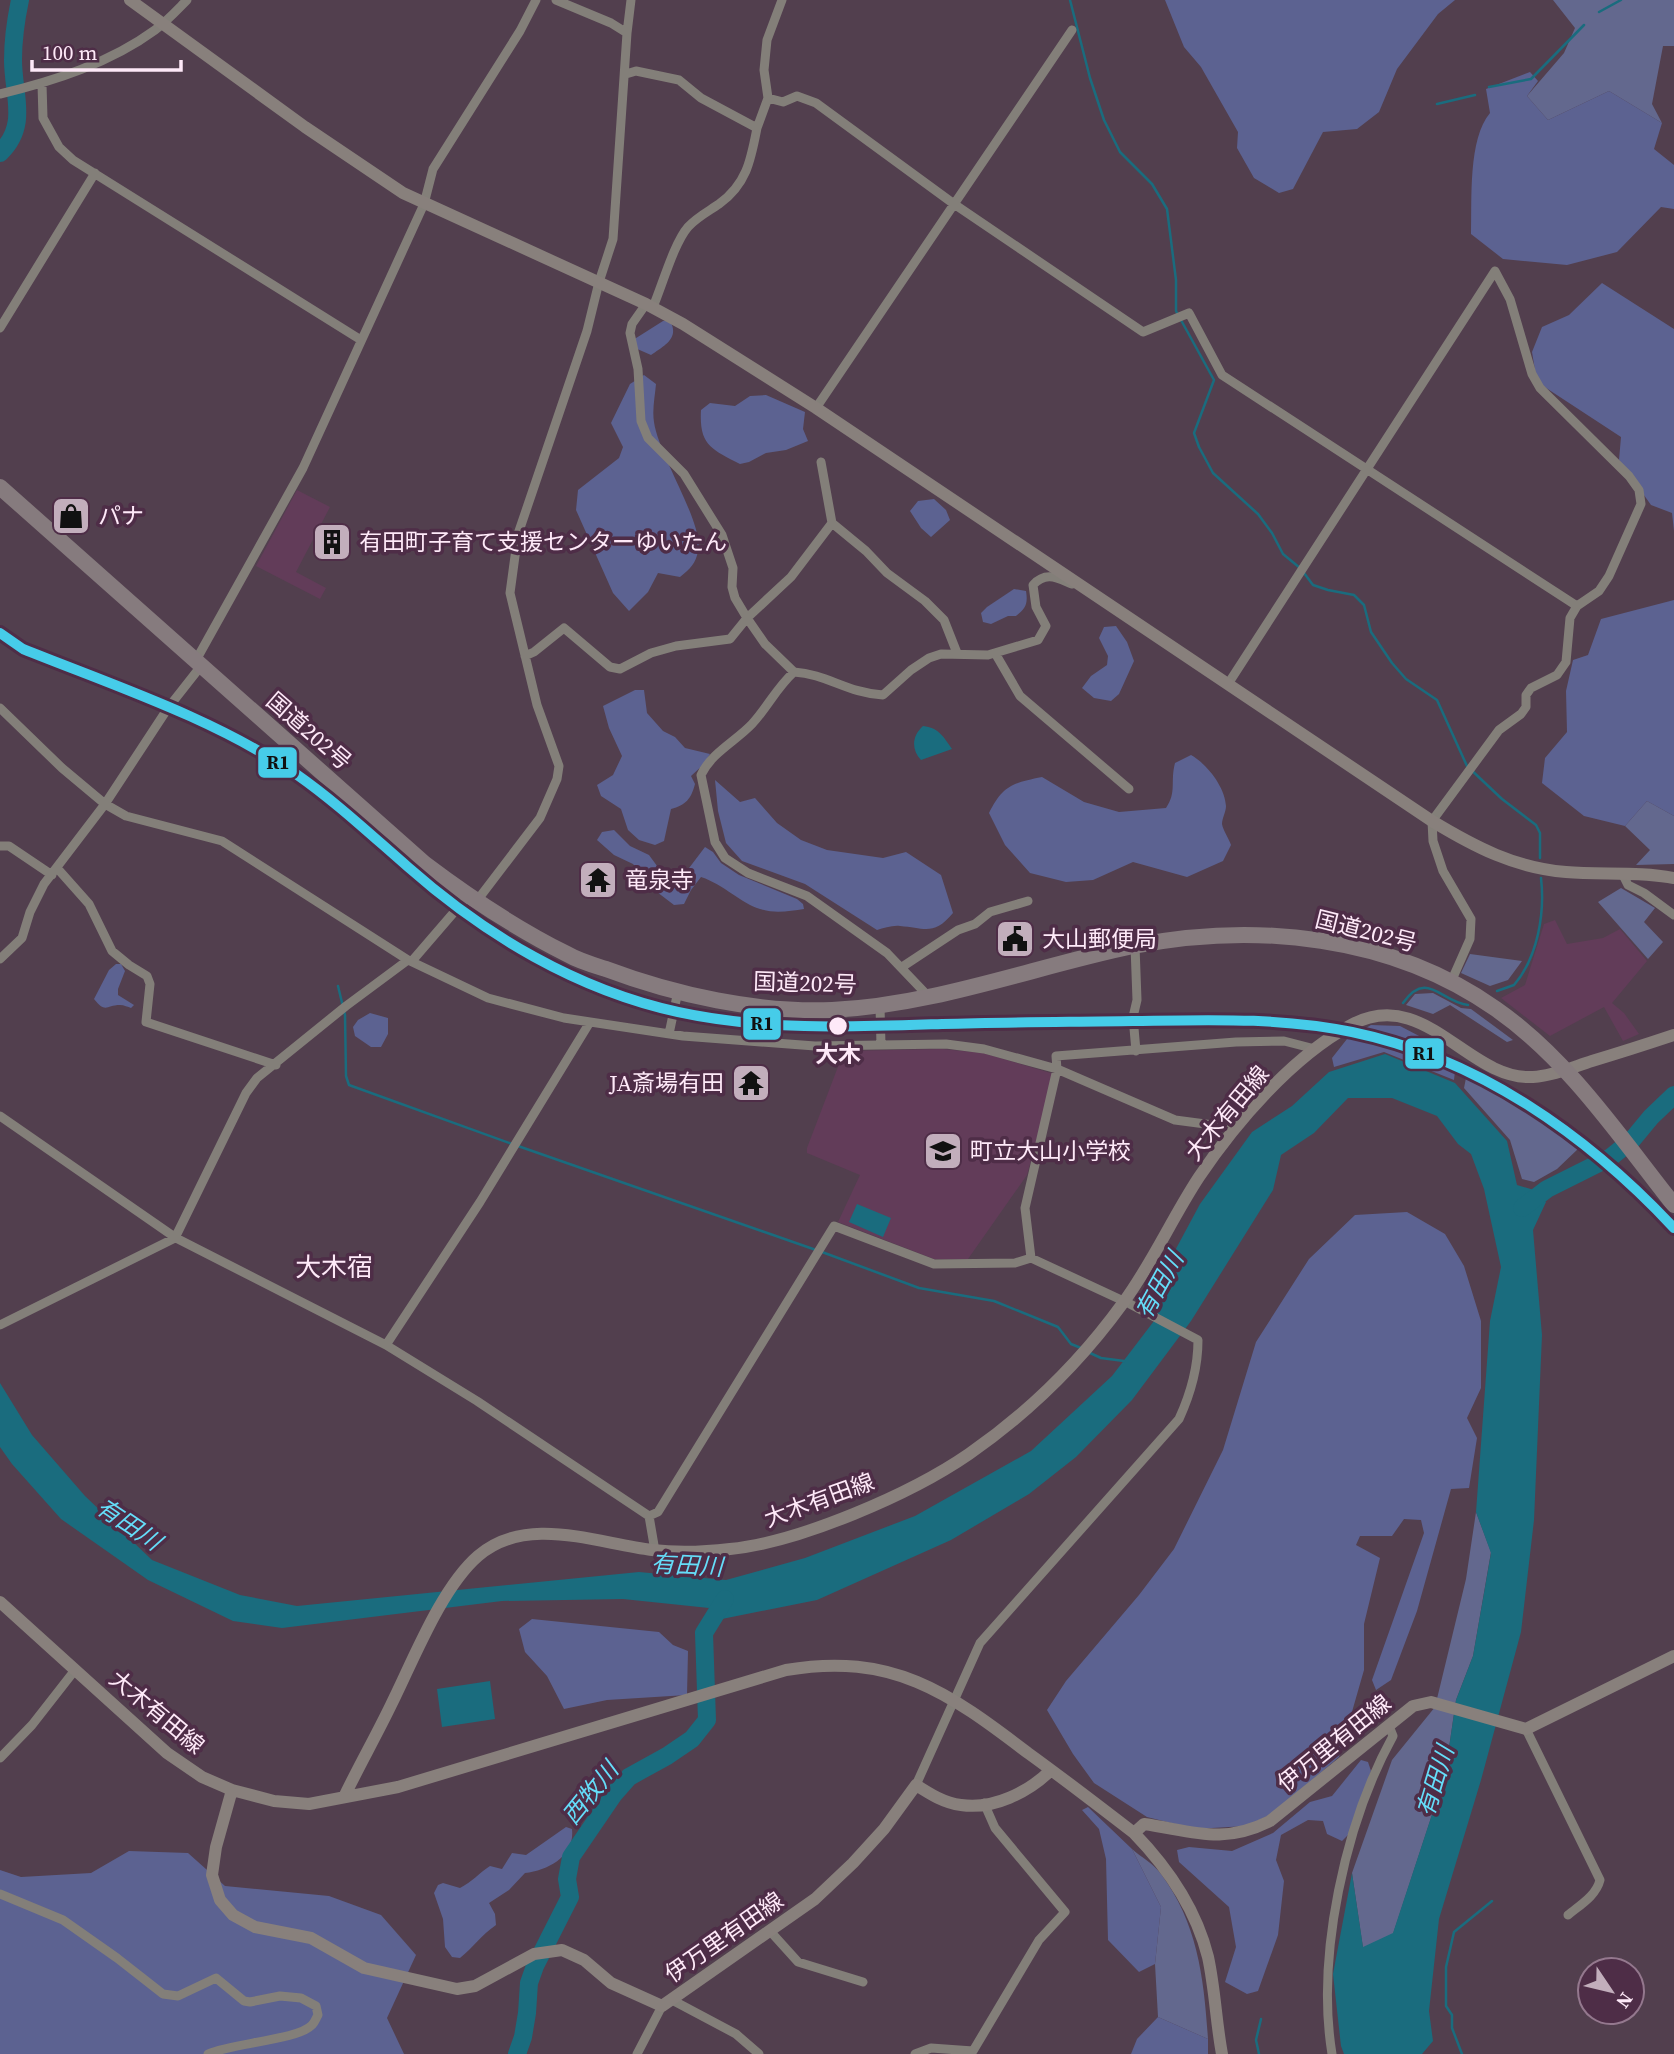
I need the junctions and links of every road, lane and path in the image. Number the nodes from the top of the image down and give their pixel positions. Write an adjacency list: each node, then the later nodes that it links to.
1 (130, 0): 7 (main road)
2 (187, 0): 7 (street)
3 (536, 0): 16 (street)
4 (556, 0): 9 (street)
5 (631, 0): 9 (street)
6 (782, 0): 13 (street)
7 (162, 24): 11 (street); 16 (main road)
8 (1072, 30): 17 (street)
9 (627, 33): 10 (street)
10 (626, 74): 14 (street); 18 (street)
11 (41, 84): 12 (street); 15 (street)
12 (0, 94)
13 (768, 98): 14 (street); 17 (street)
14 (757, 128): 19 (street)
15 (95, 173): 20 (street); 21 (street)
16 (425, 204): 18 (main road); 21 (street)
17 (954, 204): 22 (street); 24 (street)
18 (599, 282): 19 (main road); 32 (street)
19 (650, 305): 22 (main road); 29 (street)
20 (0, 328)
21 (361, 340): 33 (street)
22 (816, 408): 27 (main road)
23 (821, 462): 26 (street)
24 (1366, 468): 28 (street); 28 (street); 35 (street)
25 (0, 487): 33 (highway, 国道202号)
26 (832, 523): 29 (street); 30 (street)
27 (1091, 591): 31 (street); 35 (main road)
28 (1577, 607): 39 (street)
29 (747, 618): 32 (street); 34 (street)
30 (957, 653): 31 (street); 34 (street)
31 (995, 653): 37 (street)
32 (525, 656): 44 (street)
33 (198, 664): 38 (street); 44 (highway, 国道202号)
34 (794, 672): 50 (street)
35 (1228, 684): 39 (main road)
36 (0, 708): 38 (street)
37 (1129, 789)
38 (104, 804): 41 (street); 49 (street)
39 (1432, 821): 42 (main road); 51 (street)
40 (0, 846): 41 (street)
41 (55, 871): 48 (street); 61 (street)
42 (1623, 875): 43 (main road); 46 (street)
43 (1674, 878)
44 (472, 899): 49 (street); 52 (highway, 国道202号)
45 (1028, 901): 50 (street)
46 (1674, 915)
47 (1135, 946): 51 (highway, 国道202号); 53 (highway, 国道202号); 60 (street)
48 (0, 959)
49 (410, 961): 55 (street); 61 (street)
50 (902, 967): 53 (street)
51 (1451, 982): 63 (highway, 国道202号)
52 (678, 991): 54 (highway, 国道202号); 56 (street)
53 (929, 997): 54 (highway, 国道202号)
54 (880, 1006): 58 (street)
55 (590, 1022): 56 (street); 71 (street)
56 (669, 1034): 58 (street)
57 (1674, 1035): 63 (main road, 大木有田線)
58 (881, 1045): 62 (street)
59 (1315, 1049): 60 (street); 63 (main road, 大木有田線); 65 (main road, 大木有田線)
60 (1136, 1051): 62 (street)
61 (276, 1065): 67 (street)
62 (1057, 1069): 65 (street); 68 (street)
63 (1564, 1070): 66 (highway, 国道202号)
64 (0, 1116): 67 (street)
65 (1243, 1120): 69 (main road, 大木有田線)
66 (1674, 1205)
67 (175, 1238): 70 (street); 71 (street)
68 (1031, 1258): 69 (street); 72 (street)
69 (1124, 1301): 73 (main road, 大木有田線); 77 (street)
70 (0, 1325)
71 (386, 1345): 72 (street)
72 (649, 1516): 73 (street)
73 (656, 1551): 84 (main road, 大木有田線)
74 (0, 1602): 76 (main road, 大木有田線)
75 (1674, 1656): 79 (main road)
76 (75, 1670): 80 (street); 83 (main road, 大木有田線)
77 (954, 1699): 81 (main road); 82 (street); 84 (main road)
78 (1389, 1726): 79 (main road, 伊万里有田線); 86 (main road, 伊万里有田線); 97 (street)
79 (1526, 1729): 88 (street)
80 (0, 1758)
81 (1051, 1770): 85 (main road); 86 (main road)
82 (916, 1785): 85 (main road); 89 (main road, 伊万里有田線)
83 (232, 1790): 84 (main road, 大木有田線); 91 (main road, 伊万里有田線)
84 (344, 1797)
85 (984, 1803): 95 (street)
86 (1134, 1833): 96 (main road)
87 (0, 1894): 92 (street)
88 (1568, 1915)
89 (770, 1931): 90 (street); 91 (main road, 伊万里有田線)
90 (863, 1982)
91 (667, 2003): 93 (street); 94 (street)
92 (208, 2054)
93 (637, 2054)
94 (759, 2054)
95 (915, 2054)
96 (1222, 2054)
97 (1332, 2054)

